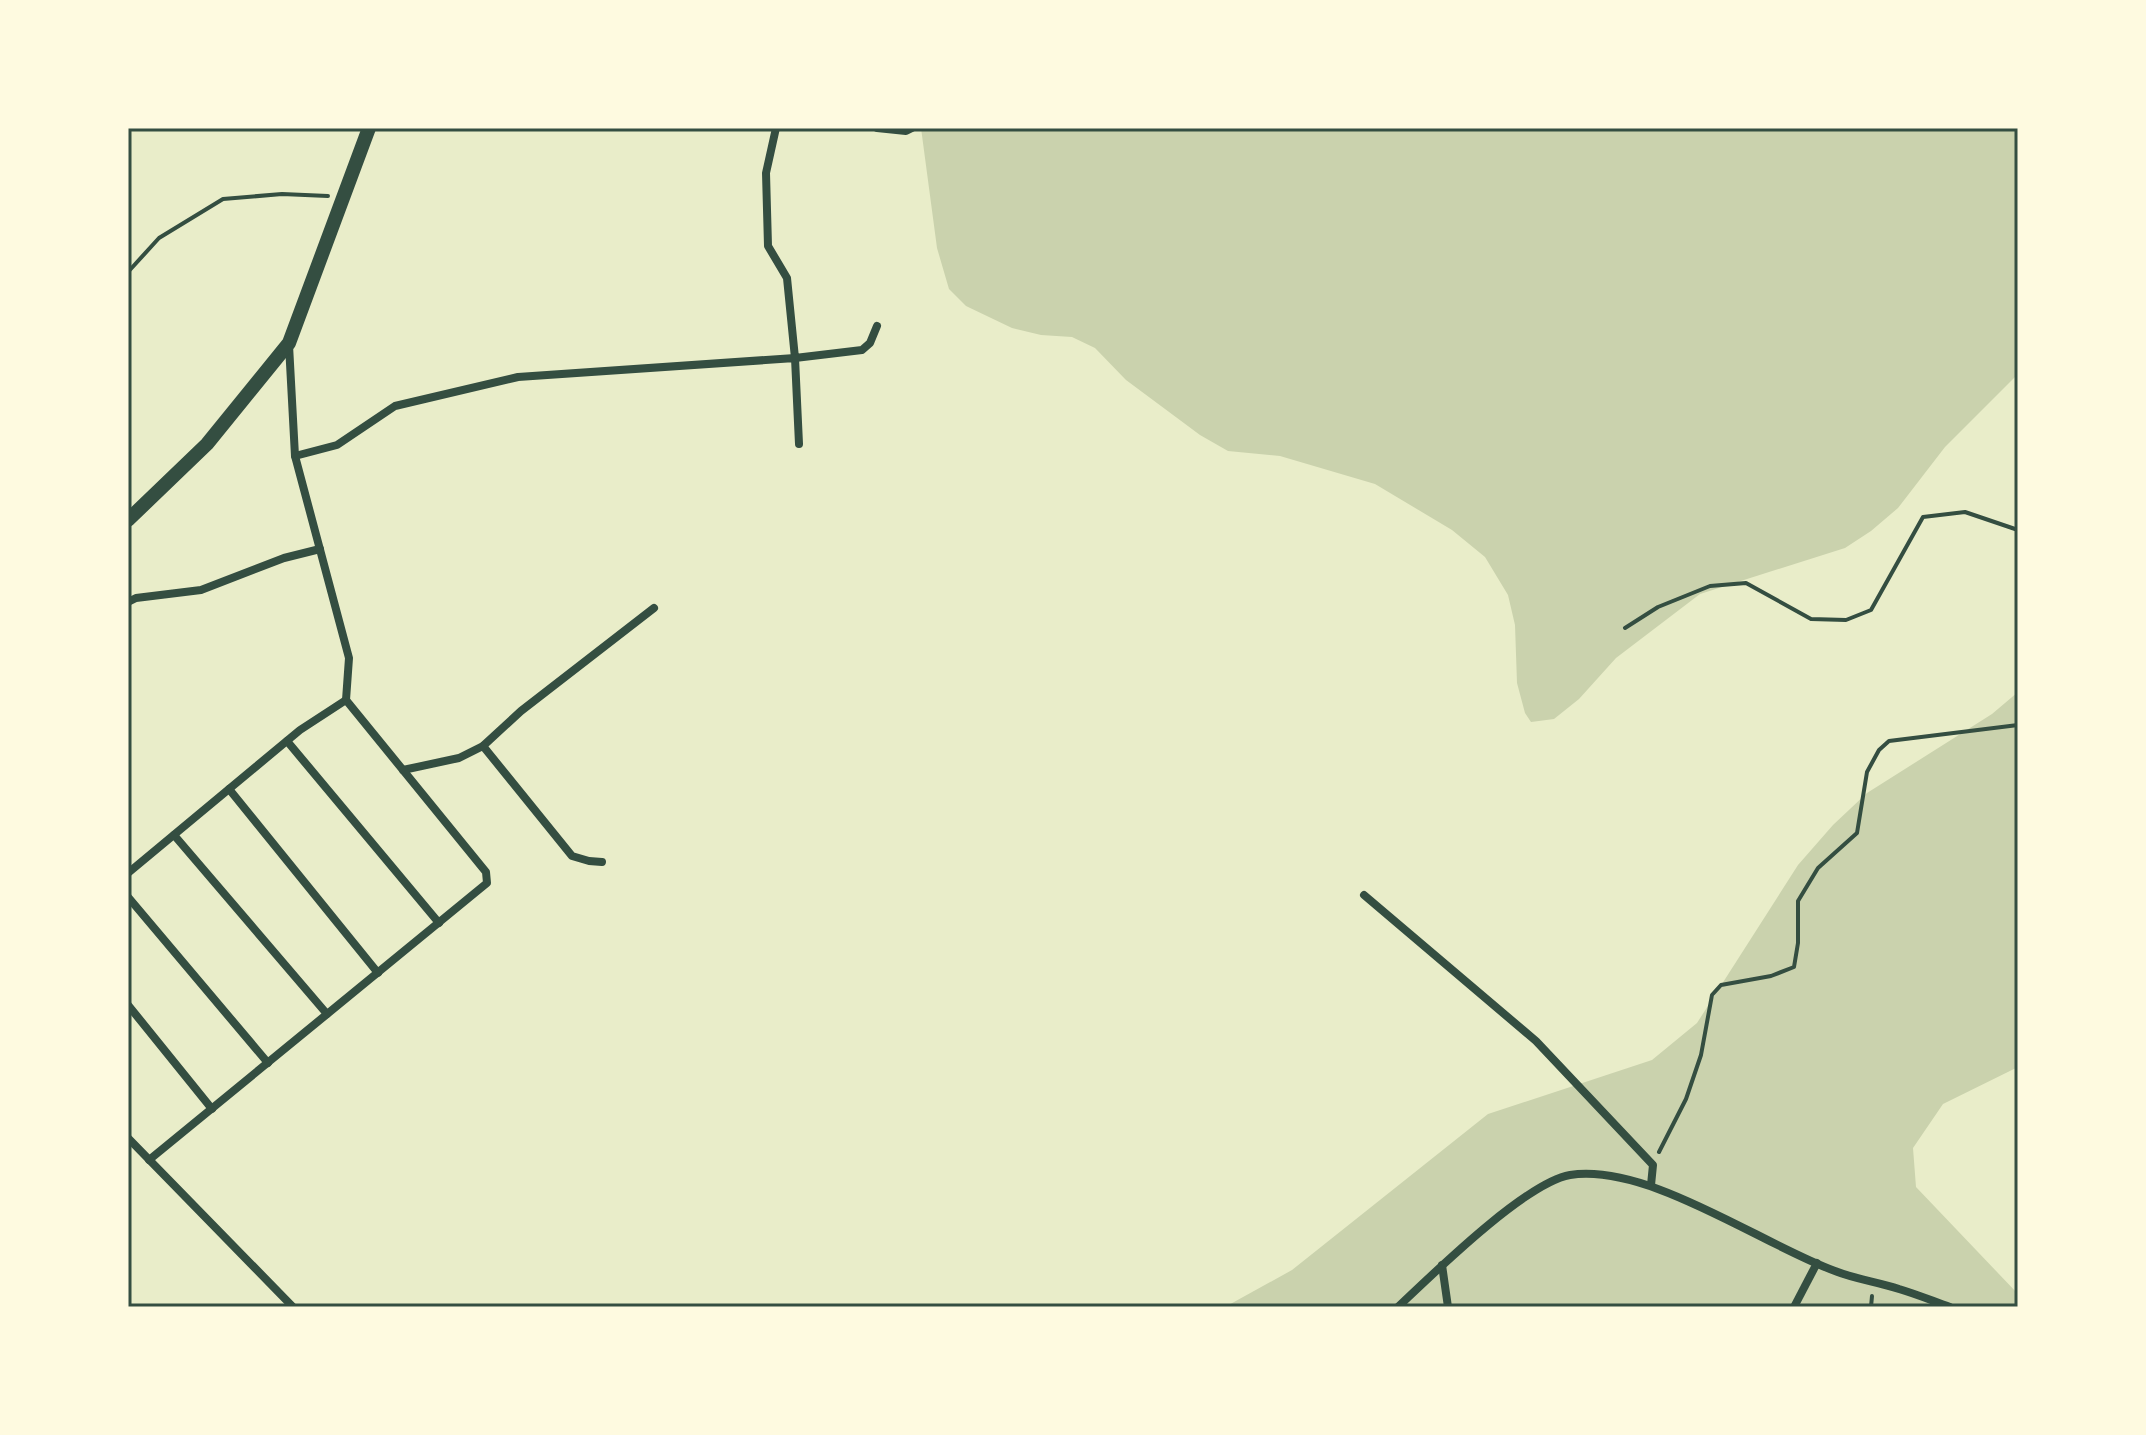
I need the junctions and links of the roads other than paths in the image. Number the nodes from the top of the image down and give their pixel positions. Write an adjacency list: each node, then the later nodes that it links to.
1 (369, 128): 6 (main road)
2 (776, 128): 7 (street)
3 (877, 128): 4 (street)
4 (912, 128)
5 (877, 326): 7 (street)
6 (289, 343): 9 (street); 10 (main road)
7 (795, 358): 8 (street); 9 (street)
8 (799, 444)
9 (295, 456): 11 (street)
10 (128, 520)
11 (320, 549): 12 (street); 14 (street)
12 (128, 602)
13 (654, 608): 16 (street)
14 (346, 700): 15 (street); 17 (street)
15 (287, 741): 18 (street); 24 (street)
16 (483, 746): 17 (street); 20 (street)
17 (403, 770): 24 (street)
18 (229, 789): 19 (street); 25 (street)
19 (174, 835): 21 (street); 27 (street)
20 (602, 862)
21 (128, 873)
22 (1364, 895): 32 (street)
23 (128, 897): 28 (street)
24 (439, 923): 25 (street)
25 (378, 973): 27 (street)
26 (128, 1005): 29 (street)
27 (327, 1014): 28 (street)
28 (268, 1063): 29 (street)
29 (212, 1109): 31 (street)
30 (128, 1138): 31 (street)
31 (149, 1160): 35 (street)
32 (1651, 1185): 33 (street); 34 (street)
33 (1817, 1263): 38 (street); 39 (street)
34 (1442, 1265): 36 (street); 37 (street)
35 (293, 1307)
36 (1398, 1307)
37 (1448, 1307)
38 (1794, 1307)
39 (1950, 1307)

